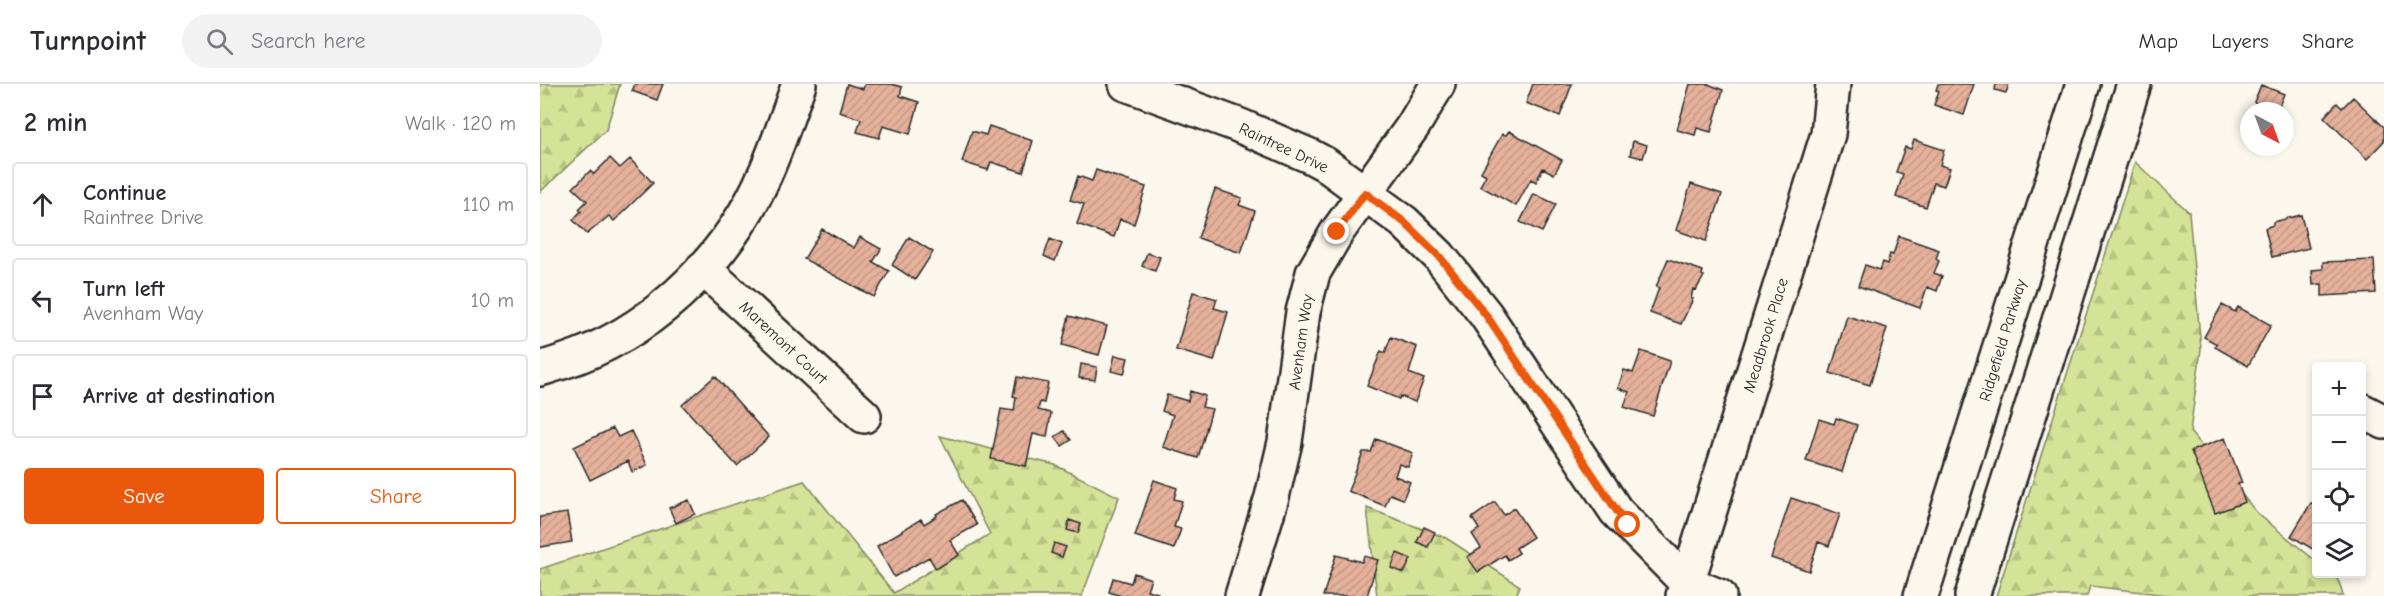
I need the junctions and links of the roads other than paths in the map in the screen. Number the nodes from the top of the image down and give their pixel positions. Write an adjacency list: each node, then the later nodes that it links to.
1 (799, 84): 8 (street)
2 (1126, 84): 7 (street, Raintree Drive)
3 (1438, 84): 7 (street, Avenham Way)
4 (1833, 84): 11 (street, Meadbrook Place)
5 (2083, 84): 14 (street, Ridgefield Parkway)
6 (2134, 84): 15 (street)
7 (1365, 193): 11 (street, Raintree Drive); 12 (street, Avenham Way)
8 (704, 268): 9 (street); 10 (street, Maremont Court)
9 (540, 369)
10 (864, 416)
11 (1685, 590): 13 (street, Raintree Drive)
12 (1242, 596)
13 (1719, 596)
14 (1921, 596)
15 (1972, 596)

